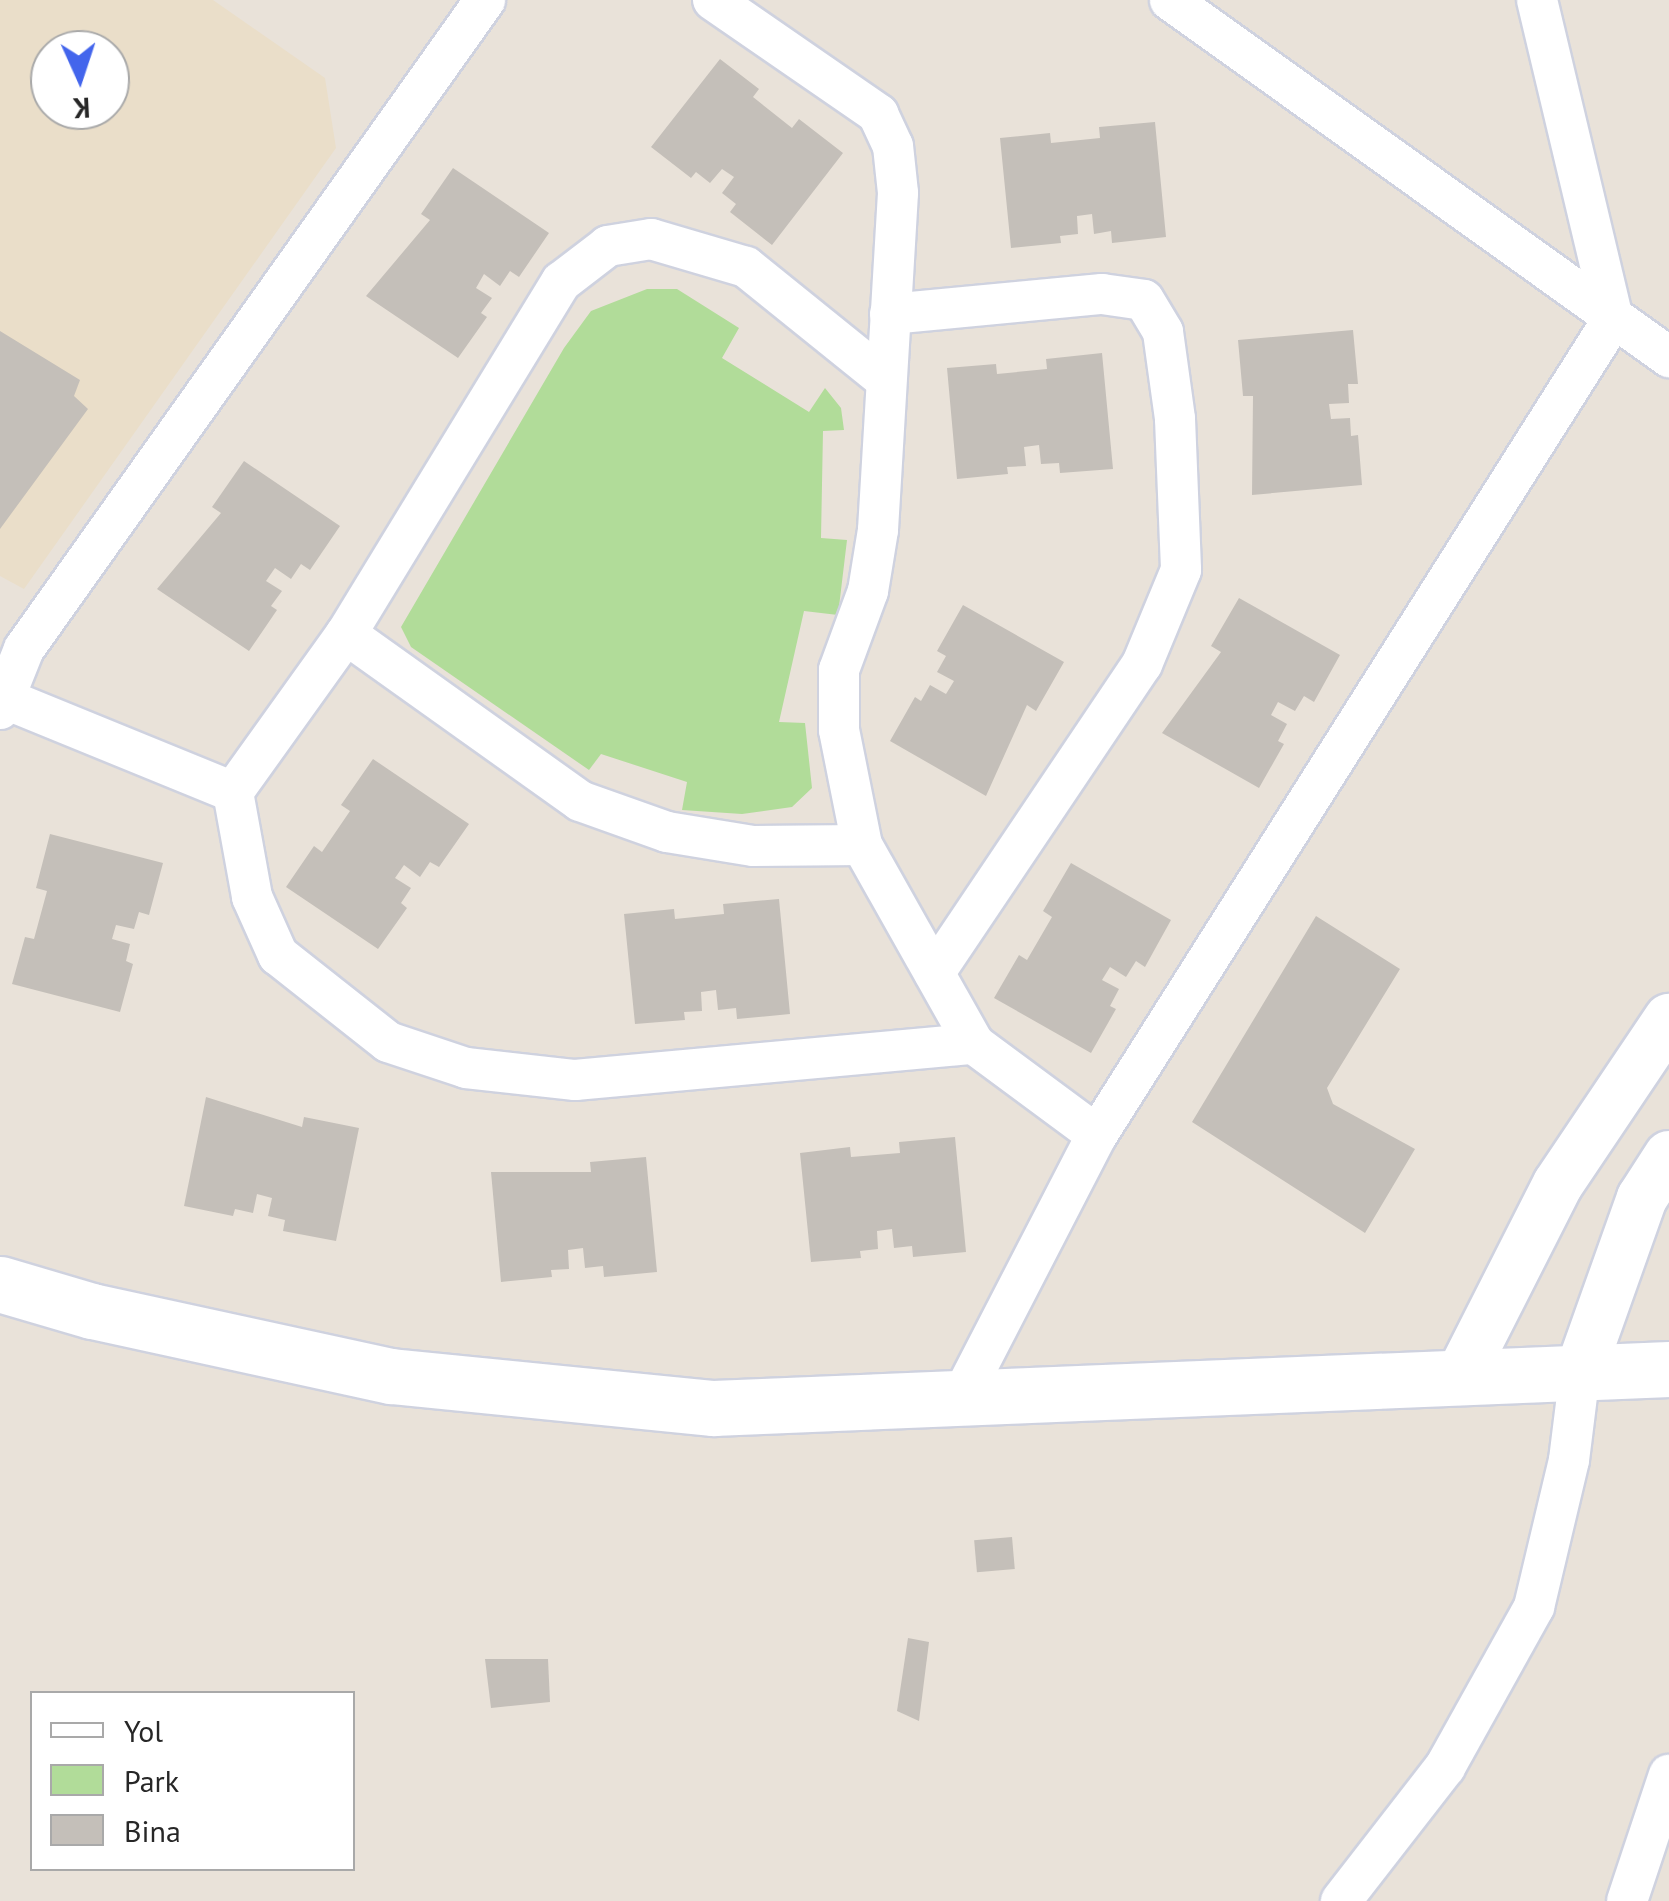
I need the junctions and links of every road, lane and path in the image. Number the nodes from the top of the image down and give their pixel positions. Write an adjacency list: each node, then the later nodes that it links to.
1 (485, 0): 10 (street)
2 (713, 0): 5 (street)
3 (1170, 0): 6 (street)
4 (1537, 0): 6 (street)
5 (890, 314): 8 (street); 14 (street)
6 (1612, 319): 7 (street); 17 (street)
7 (1669, 358)
8 (886, 380): 9 (street); 13 (street)
9 (346, 634): 12 (street); 13 (street)
10 (12, 641): 11 (street)
11 (1, 704): 12 (street)
12 (233, 792): 16 (street)
13 (862, 845): 14 (street)
14 (934, 973): 16 (street)
15 (1669, 1019): 22 (street)
16 (974, 1044): 17 (street)
17 (1097, 1135): 23 (street)
18 (1669, 1156): 21 (street)
19 (0, 1284): 23 (main road)
20 (1669, 1368): 21 (main road)
21 (1580, 1372): 22 (main road); 25 (street)
22 (1460, 1377): 23 (main road)
23 (962, 1398)
24 (1669, 1775): 26 (street)
25 (1340, 1901)
26 (1627, 1901)

